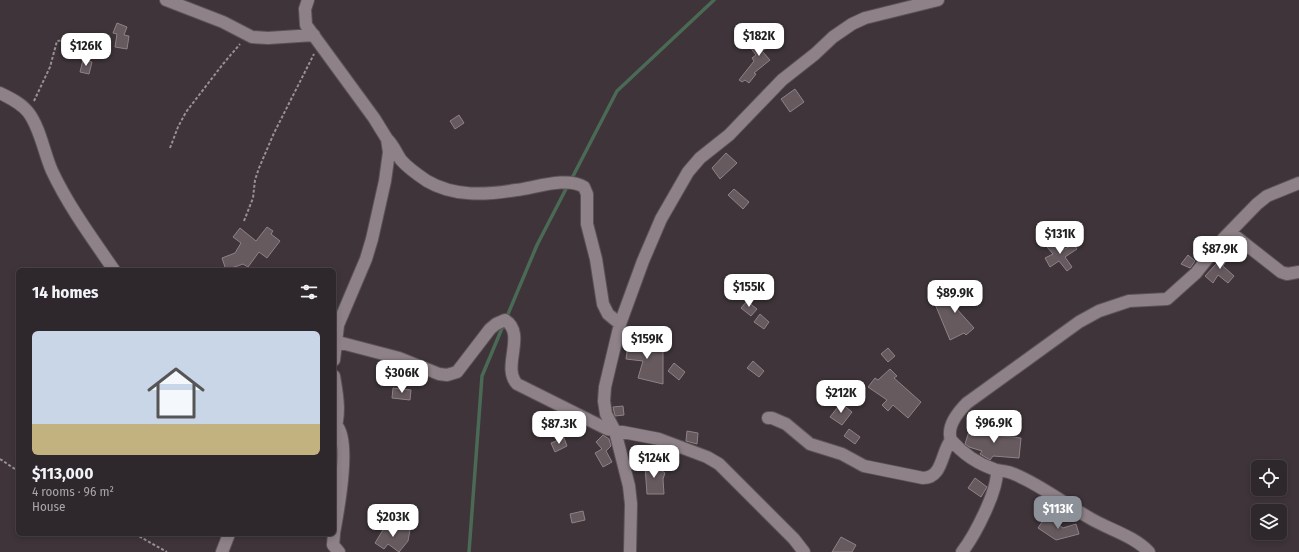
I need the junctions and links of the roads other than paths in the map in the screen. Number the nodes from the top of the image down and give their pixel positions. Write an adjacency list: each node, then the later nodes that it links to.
1 (166, 0): 4 (street)
2 (308, 0): 4 (street)
3 (938, 0): 11 (street)
4 (316, 38): 6 (street)
5 (0, 94): 9 (street)
6 (387, 139): 11 (street); 12 (street)
7 (1299, 183): 8 (street)
8 (1230, 232): 10 (street); 19 (street)
9 (113, 268)
10 (1299, 272)
11 (620, 324): 18 (street)
12 (336, 336)
13 (336, 341): 18 (street)
14 (336, 390): 16 (street)
15 (768, 418): 19 (street)
16 (336, 421)
17 (336, 431): 21 (street)
18 (615, 431): 26 (street); 27 (street)
19 (951, 440): 20 (street)
20 (998, 470): 28 (street); 29 (street)
21 (336, 522)
22 (228, 536): 24 (street)
23 (334, 536): 25 (street)
24 (222, 552)
25 (339, 552)
26 (630, 552)
27 (804, 552)
28 (962, 552)
29 (1149, 552)

